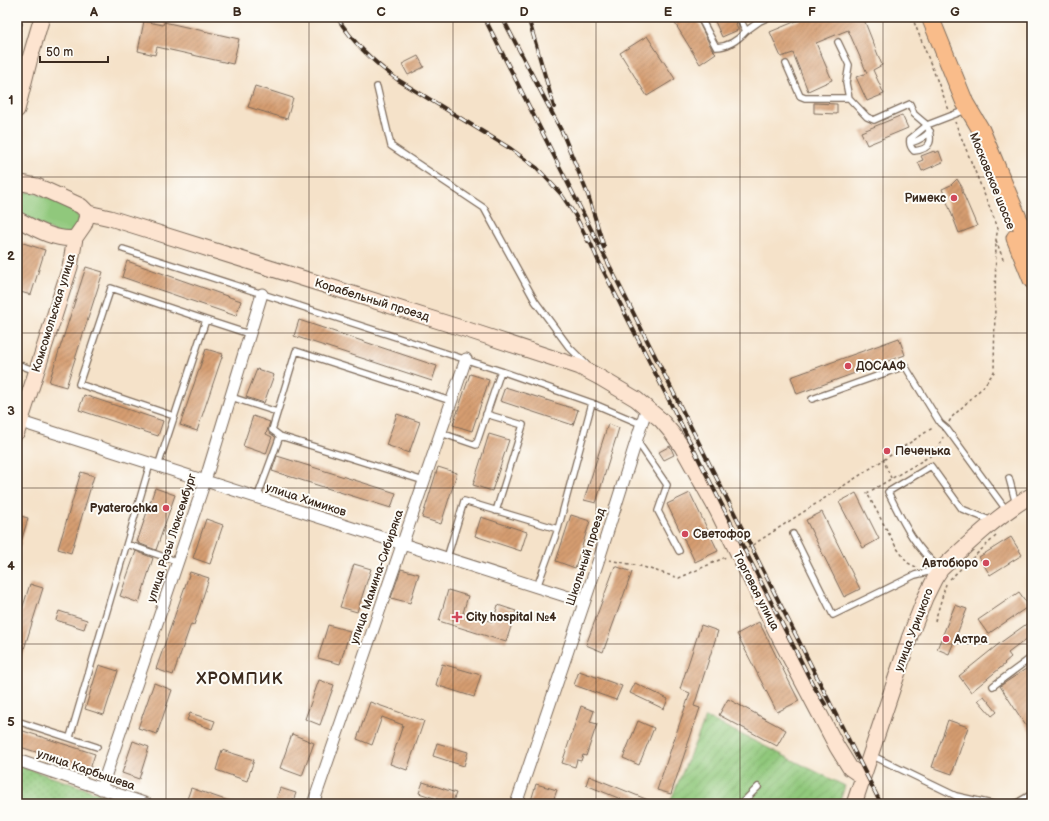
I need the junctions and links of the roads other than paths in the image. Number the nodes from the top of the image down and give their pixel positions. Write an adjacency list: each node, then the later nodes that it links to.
1 (700, 17): 6 (lane)
2 (739, 17): 6 (lane)
3 (768, 17): 6 (lane)
4 (930, 17): 12 (main road, Московское шоссе)
5 (39, 18): 11 (street)
6 (746, 31)
7 (838, 42): 10 (lane)
8 (786, 64): 10 (lane)
9 (377, 87): 30 (lane)
10 (849, 98): 13 (lane)
11 (17, 110)
12 (961, 110): 13 (lane); 21 (main road, Московское шоссе); 22 (main road, Московское шоссе)
13 (927, 125): 14 (lane); 15 (lane)
14 (930, 131): 15 (lane); 15 (lane)
15 (910, 139)
16 (17, 182): 17 (street)
17 (88, 213): 19 (street); 30 (street, Корабельный проезд)
18 (17, 219): 19 (street)
19 (75, 238): 28 (street, Комсомольская улица)
20 (123, 249): 23 (lane)
21 (1032, 251)
22 (1032, 280)
23 (262, 294): 25 (street, улица Розы Люксембург); 26 (lane)
24 (206, 320): 25 (lane); 38 (lane); 38 (lane)
25 (249, 334): 31 (street, улица Розы Люксембург)
26 (466, 359): 29 (lane); 33 (street, улица Мамина-Сибиряка)
27 (17, 364): 28 (lane)
28 (36, 371): 40 (street, Комсомольская улица)
29 (501, 371): 34 (lane); 37 (lane)
30 (599, 377): 35 (street, Корабельный проезд)
31 (230, 397): 36 (lane); 47 (street, улица Розы Люксембург)
32 (812, 399): 50 (lane)
33 (451, 401): 36 (lane); 41 (street, улица Мамина-Сибиряка)
34 (592, 403): 39 (lane); 53 (lane)
35 (646, 407): 39 (street, Школьный проезд); 70 (street, Торговая улица)
36 (277, 412): 42 (lane)
37 (486, 414): 41 (lane); 51 (lane)
38 (174, 416): 44 (lane)
39 (641, 424): 43 (street, Школьный проезд)
40 (19, 427): 44 (street, улица Химиков)
41 (441, 433): 46 (street, улица Мамина-Сибиряка)
42 (280, 436): 46 (lane); 49 (lane)
43 (636, 441): 57 (lane); 62 (street, Школьный проезд)
44 (154, 465): 47 (street, улица Химиков); 55 (lane)
45 (1008, 478): 50 (lane)
46 (424, 480): 56 (street, улица Мамина-Сибиряка)
47 (205, 481): 49 (street, улица Химиков); 59 (street, улица Розы Люксембург)
48 (1032, 495): 50 (street, улица Урицкого)
49 (257, 498): 56 (street, улица Химиков)
50 (1011, 508): 52 (street, улица Урицкого)
51 (496, 511): 53 (lane); 58 (lane)
52 (996, 527): 60 (street, улица Урицкого); 60 (lane)
53 (558, 529): 61 (lane)
54 (793, 534): 60 (lane)
55 (127, 544): 59 (lane); 66 (lane)
56 (403, 544): 58 (street, улица Химиков); 76 (street, улица Мамина-Сибиряка)
57 (679, 551)
58 (447, 558): 61 (street, улица Химиков)
59 (179, 562): 72 (street, улица Розы Люксембург)
60 (944, 575): 68 (street, улица Урицкого)
61 (537, 587): 62 (street, улица Химиков)
62 (584, 602): 77 (street, Школьный проезд)
63 (1032, 657): 64 (lane)
64 (992, 686)
65 (17, 721): 66 (lane)
66 (70, 737): 67 (lane)
67 (97, 747)
68 (870, 754): 70 (street, улица Урицкого); 80 (lane)
69 (17, 760): 72 (street, улица Карбышева)
70 (863, 777): 79 (street, улица Урицкого)
71 (758, 787): 78 (lane)
72 (101, 789): 75 (street, улица Карбышева)
73 (1032, 794): 74 (lane)
74 (1024, 802): 81 (lane)
75 (147, 804)
76 (312, 804)
77 (516, 804)
78 (741, 804)
79 (854, 804)
80 (992, 804)
81 (1015, 804)

